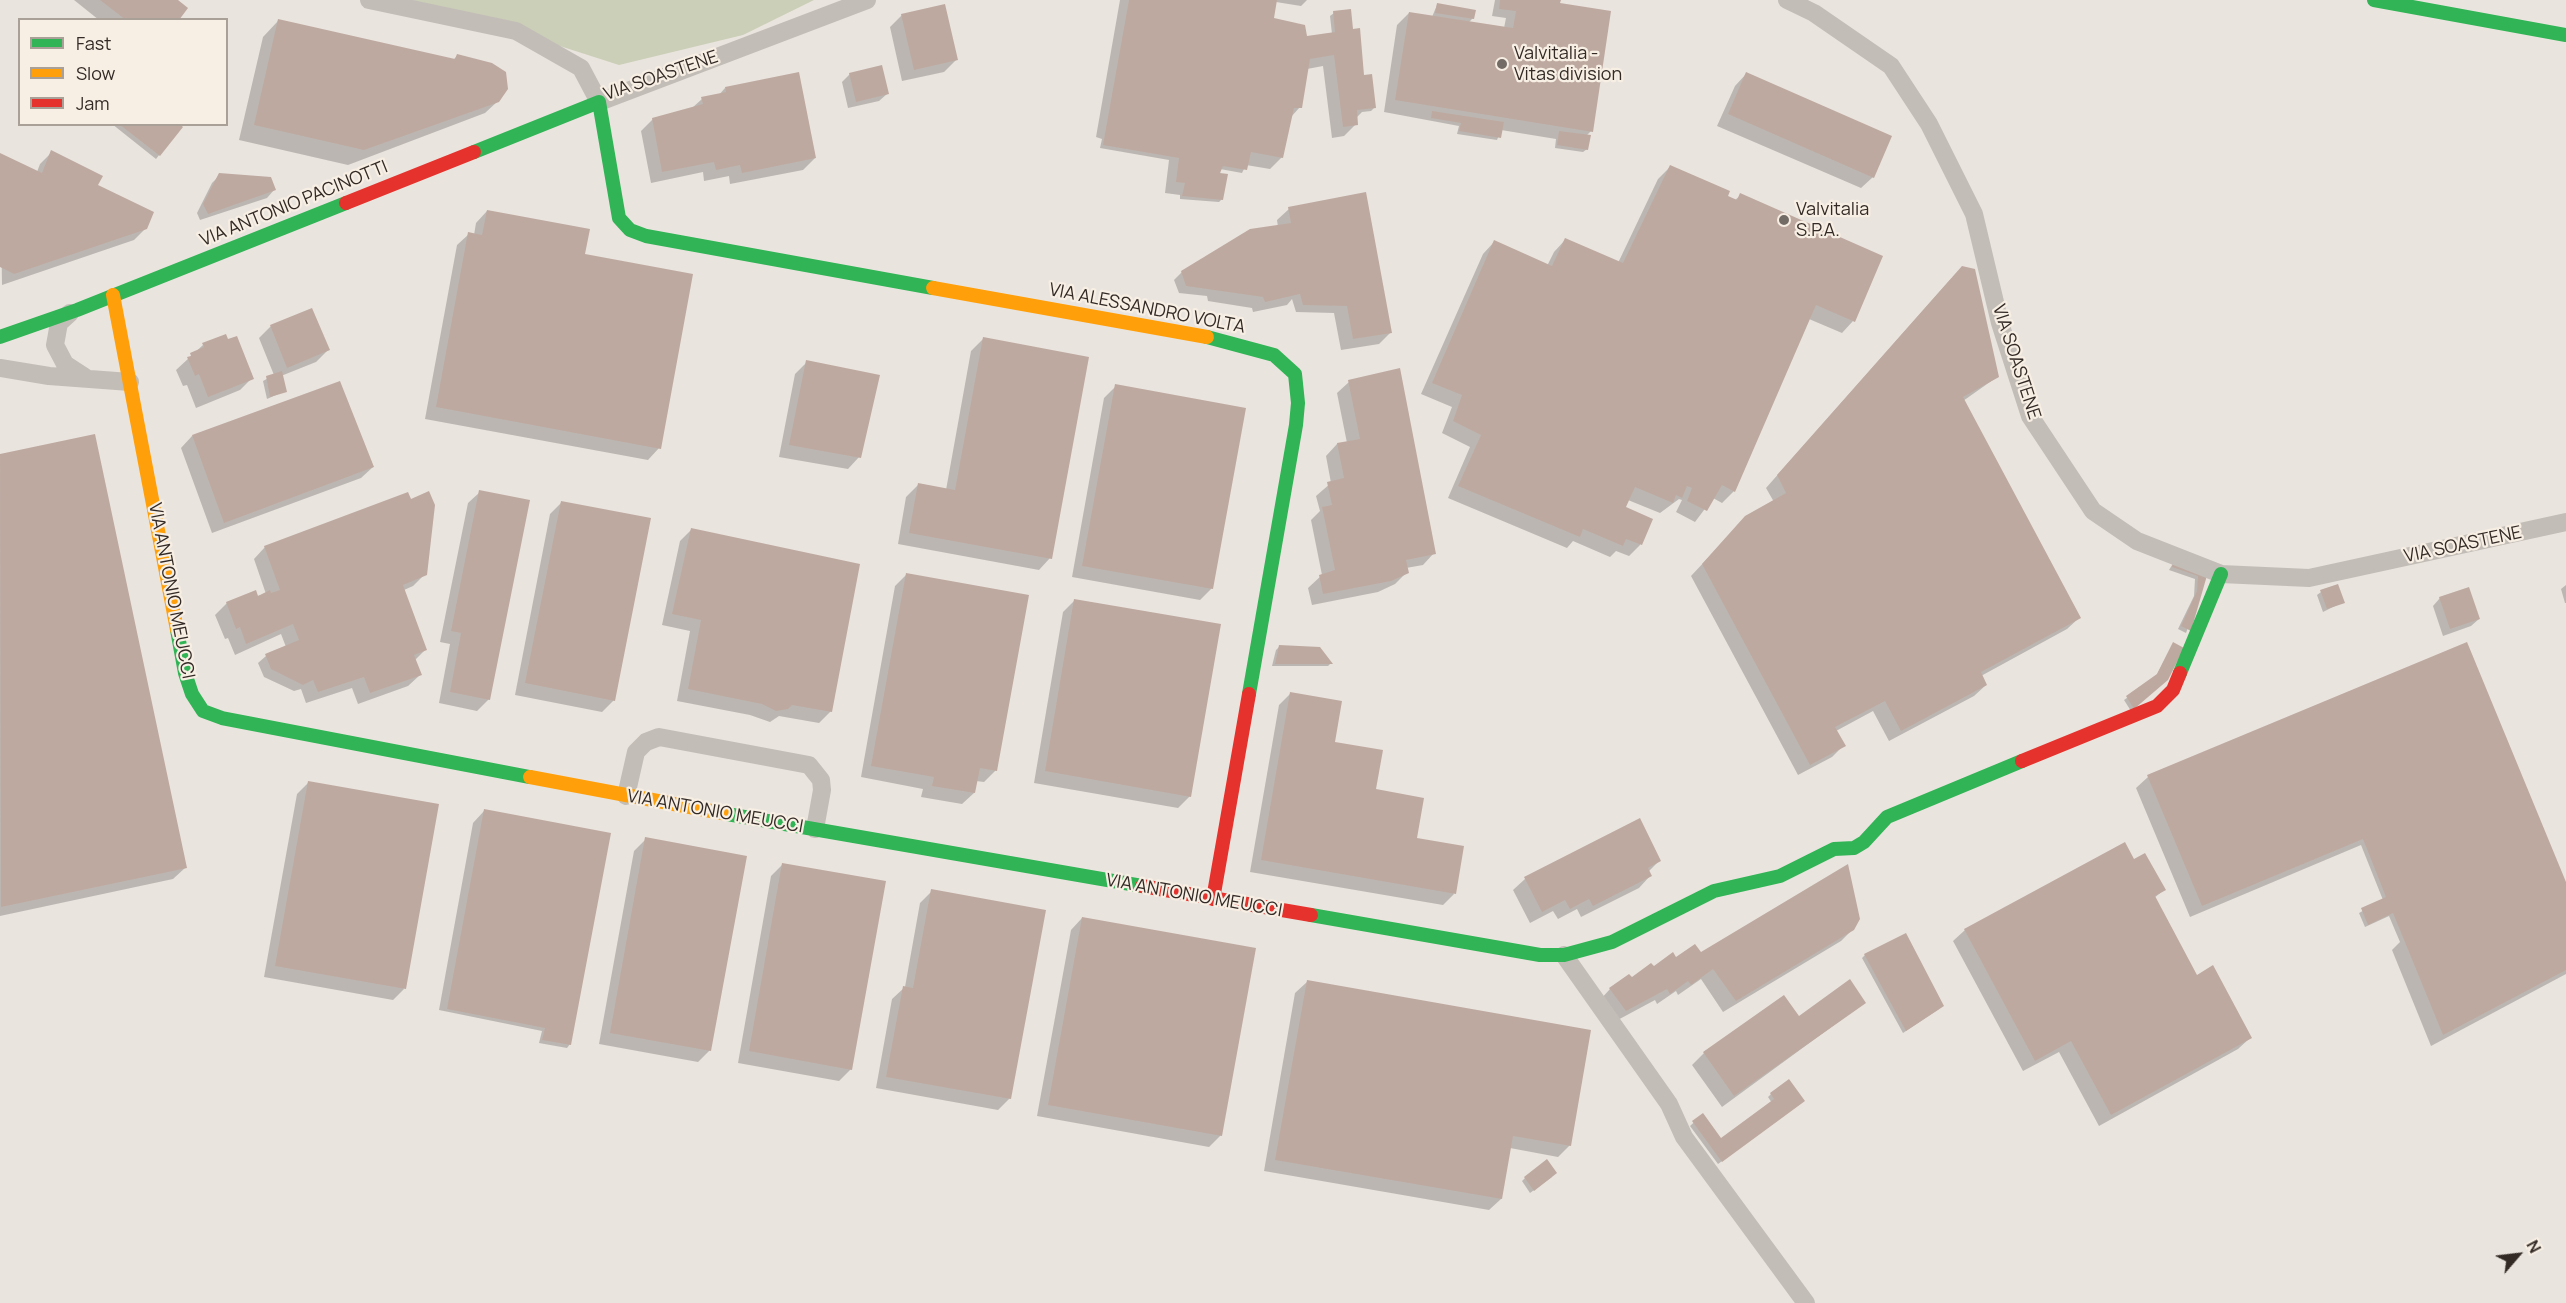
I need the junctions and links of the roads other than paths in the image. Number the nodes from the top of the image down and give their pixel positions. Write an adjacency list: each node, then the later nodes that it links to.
1 (369, 0): 6 (street, VIA SOASTENE)
2 (867, 0): 6 (street, VIA SOASTENE)
3 (1787, 0): 14 (street, VIA SOASTENE)
4 (2374, 0): 5 (main road)
5 (2566, 35)
6 (600, 102): 7 (main road, VIA ANTONIO PACINOTTI); 17 (main road, VIA ALESSANDRO VOLTA)
7 (113, 295): 8 (main road, VIA ANTONIO PACINOTTI); 12 (main road, VIA ANTONIO MEUCCI)
8 (77, 310): 9 (main road, VIA ANTONIO PACINOTTI); 11 (street)
9 (0, 337)
10 (0, 368): 11 (street)
11 (87, 379): 12 (street)
12 (130, 382): 15 (main road, VIA ANTONIO MEUCCI)
13 (2566, 522): 14 (street, VIA SOASTENE)
14 (2221, 574): 18 (main road, VIA ANTONIO MEUCCI)
15 (626, 796): 16 (main road, VIA ANTONIO MEUCCI); 16 (street)
16 (815, 829): 17 (main road, VIA ANTONIO MEUCCI)
17 (1213, 899): 18 (main road, VIA ANTONIO MEUCCI)
18 (1564, 955): 19 (street)
19 (1806, 1303)

